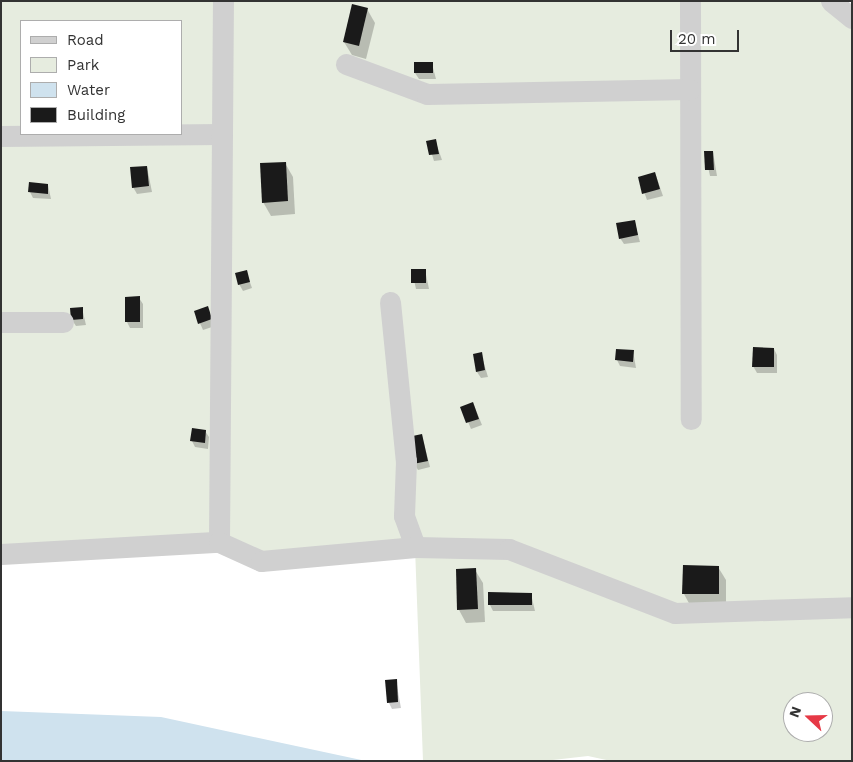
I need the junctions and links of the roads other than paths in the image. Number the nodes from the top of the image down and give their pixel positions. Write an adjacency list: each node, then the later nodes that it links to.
1 (222, 1): 8 (street)
2 (690, 1): 6 (street)
3 (831, 1): 4 (street)
4 (852, 18)
5 (346, 64): 6 (street)
6 (690, 89): 14 (street)
7 (182, 134): 8 (street)
8 (222, 134): 15 (street)
9 (112, 135): 10 (street)
10 (1, 136)
11 (390, 302): 16 (street)
12 (1, 322): 13 (street)
13 (63, 322)
14 (691, 419)
15 (219, 542): 16 (street); 17 (street)
16 (415, 547): 18 (street)
17 (1, 554)
18 (852, 606)

